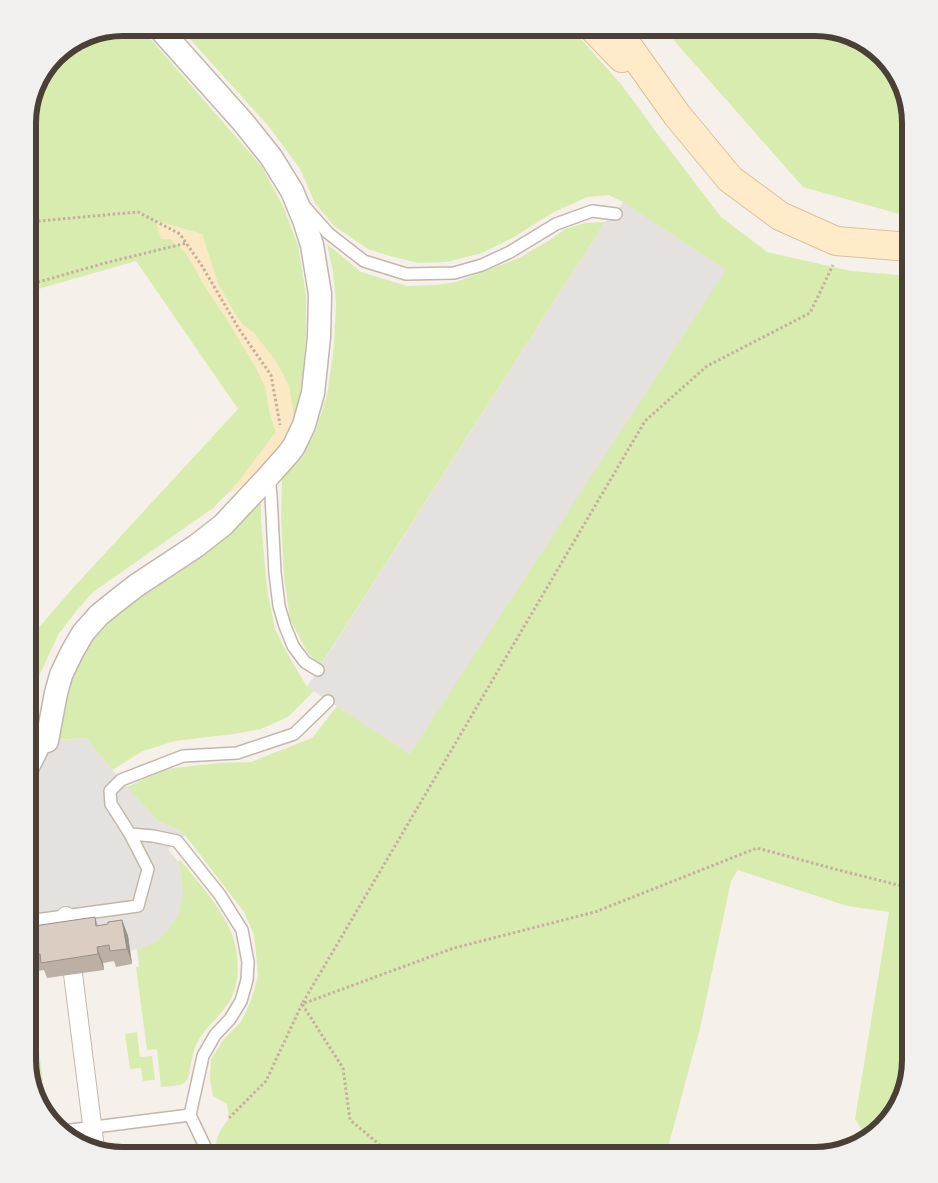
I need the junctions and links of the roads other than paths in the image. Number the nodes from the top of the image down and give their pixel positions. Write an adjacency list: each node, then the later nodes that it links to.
1 (166, 36): 5 (street)
2 (600, 36): 4 (main road)
3 (622, 36): 4 (main road)
4 (677, 115): 7 (main road)
5 (292, 191): 6 (lane); 8 (street)
6 (616, 214)
7 (902, 247)
8 (266, 479): 9 (lane); 11 (street)
9 (318, 670)
10 (328, 701): 13 (lane)
11 (47, 741): 12 (lane)
12 (36, 763)
13 (130, 834): 14 (lane); 18 (lane)
14 (66, 916): 15 (lane); 16 (street)
15 (36, 920)
16 (69, 938)
17 (72, 974): 20 (street)
18 (190, 1115): 19 (lane); 21 (lane)
19 (72, 1130)
20 (94, 1142)
21 (205, 1147)

